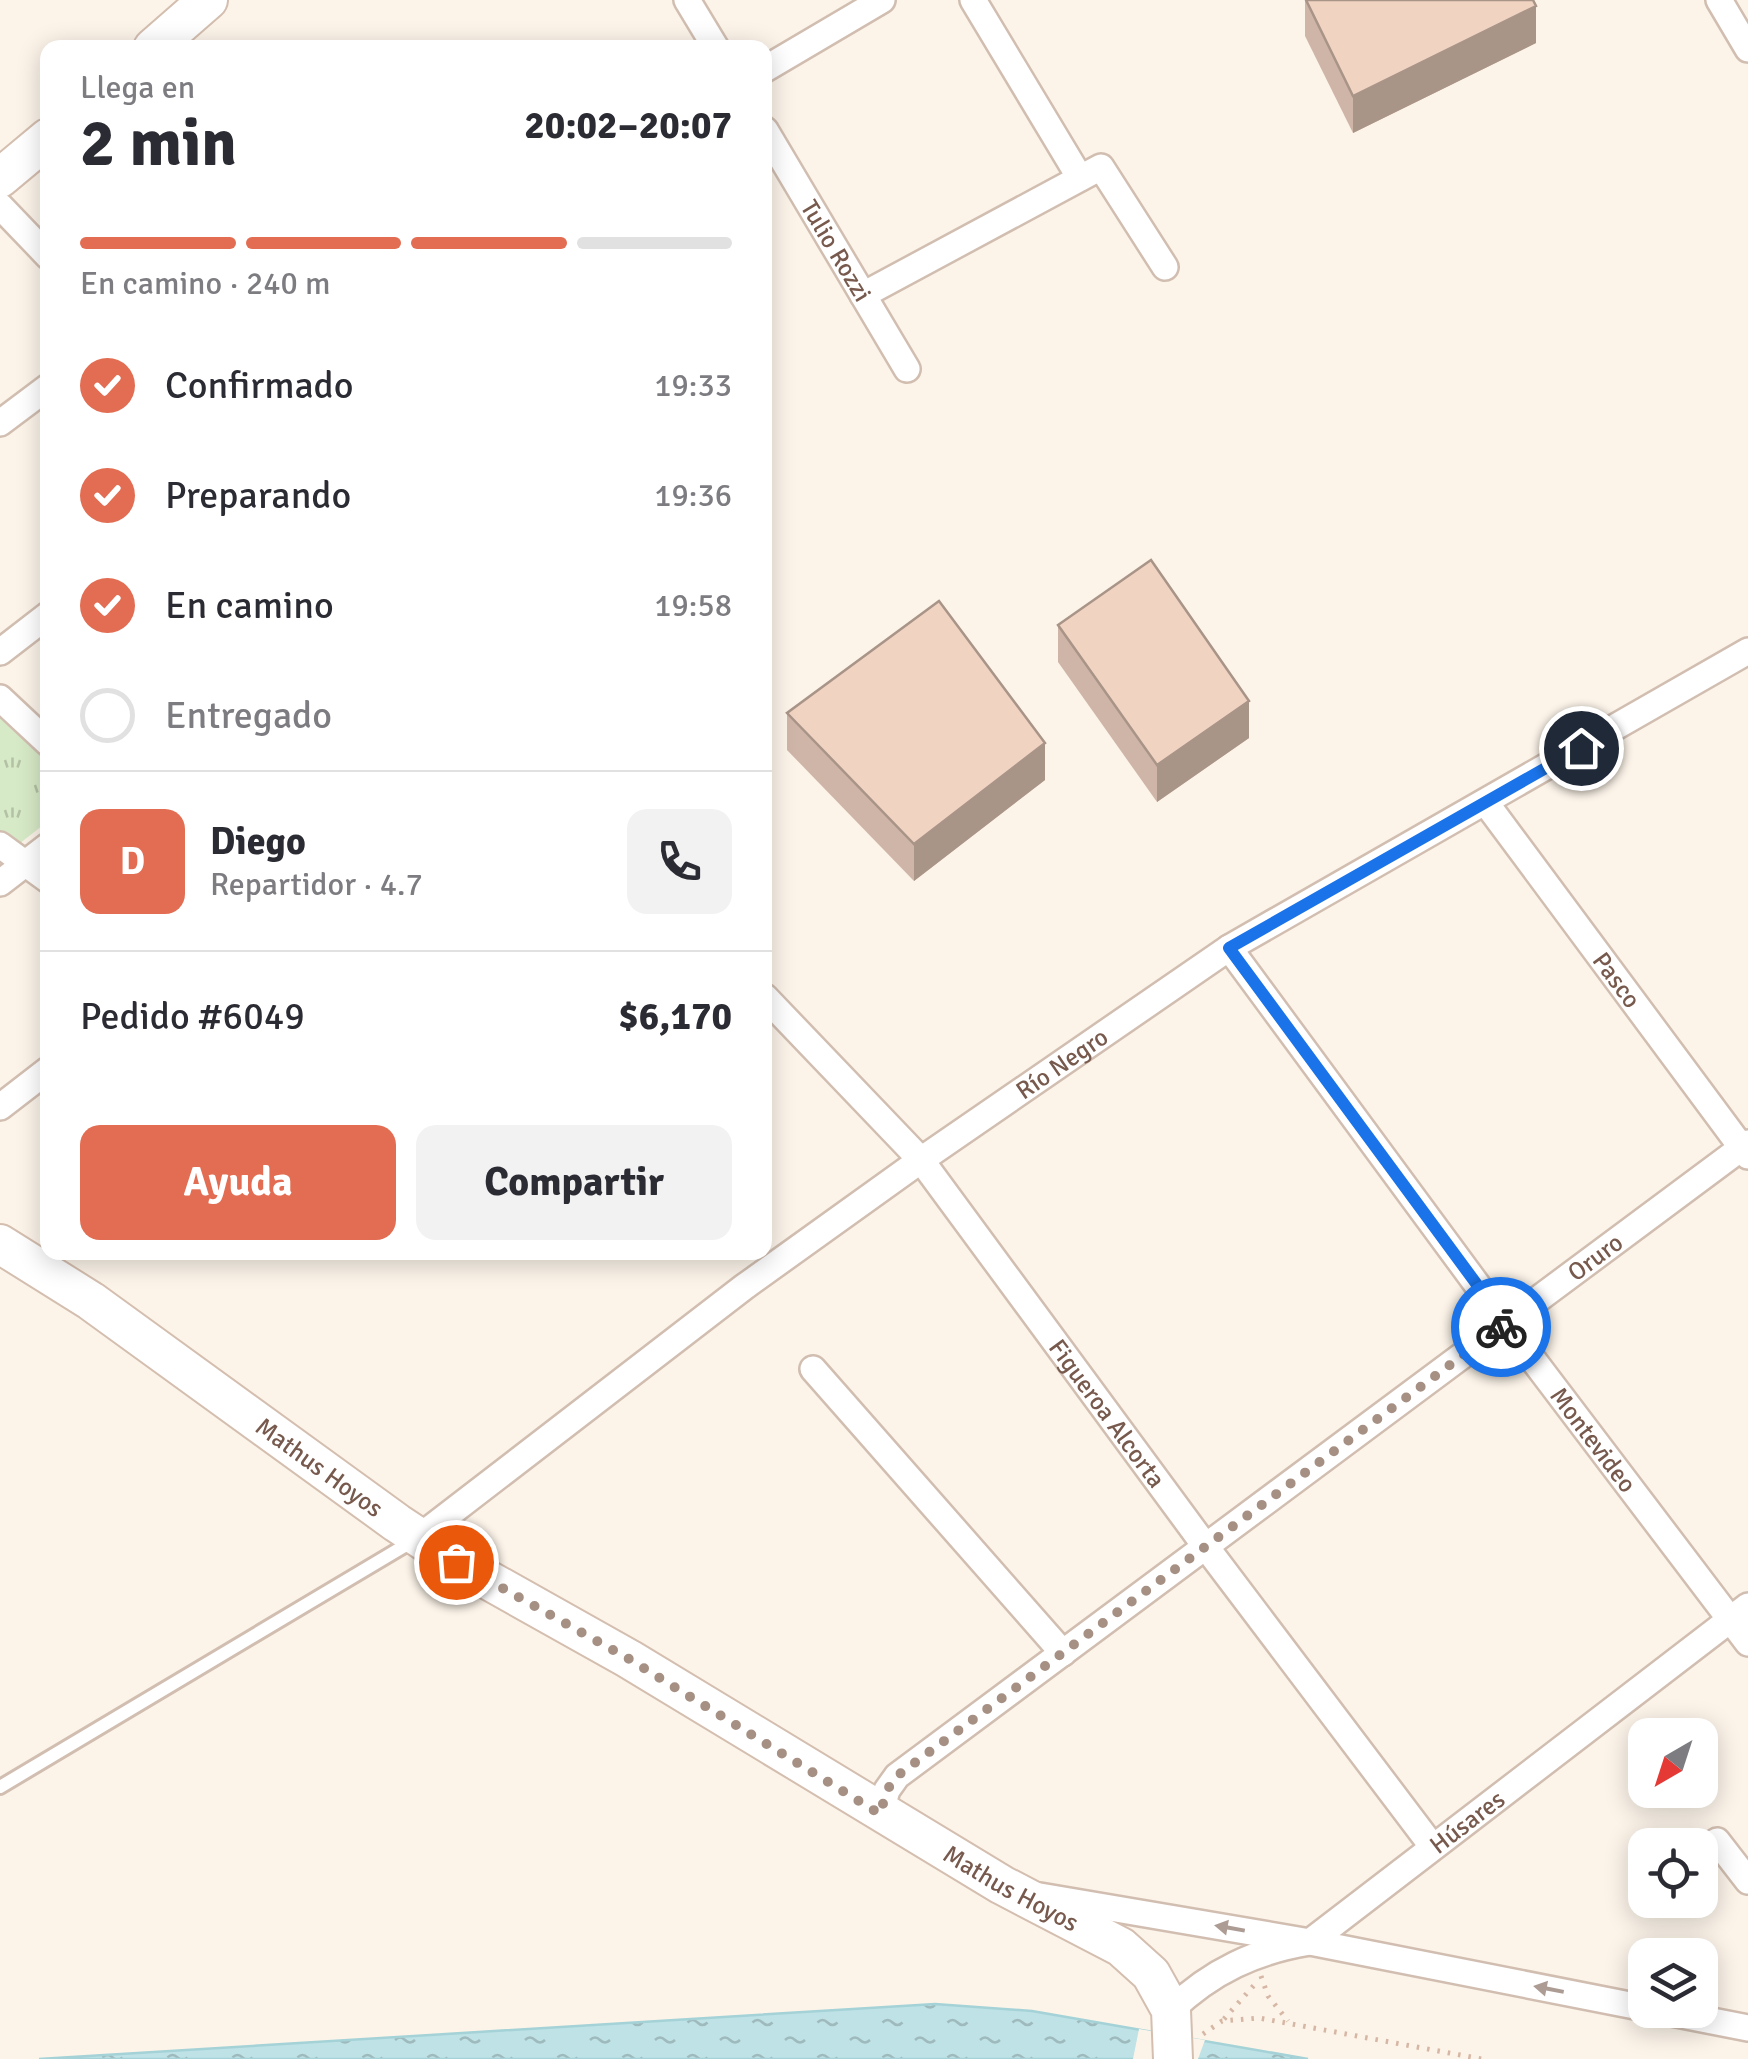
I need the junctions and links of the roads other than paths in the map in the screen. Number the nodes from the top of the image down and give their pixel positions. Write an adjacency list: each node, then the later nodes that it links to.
1 (208, 0): 6 (main road)
2 (688, 0): 7 (street)
3 (882, 0): 9 (street)
4 (973, 0): 13 (street)
5 (1718, 0): 8 (street)
6 (162, 40)
7 (711, 40)
8 (1748, 49)
9 (772, 65)
10 (772, 142): 17 (street, Tulio Rozzi)
11 (40, 145): 12 (main road)
12 (0, 178)
13 (1080, 178): 16 (street); 17 (street)
14 (0, 206): 15 (street)
15 (40, 248)
16 (1165, 267)
17 (863, 296): 18 (street, Tulio Rozzi)
18 (906, 369)
19 (40, 393): 20 (street)
20 (0, 423)
21 (40, 621): 22 (street)
22 (0, 652)
23 (1745, 658): 26 (street, Río Negro)
24 (0, 698): 25 (street)
25 (40, 736)
26 (1486, 803): 32 (street, Río Negro); 36 (street, Pasco)
27 (0, 845): 29 (street)
28 (40, 852): 29 (street)
29 (25, 864): 30 (street); 31 (street)
30 (40, 874)
31 (0, 883)
32 (1229, 948): 37 (street, Río Negro); 39 (street, Montevideo)
33 (772, 1004): 37 (street, Figueroa Alcorta)
34 (40, 1076): 35 (street)
35 (0, 1107)
36 (1746, 1149): 39 (street, Oruro)
37 (921, 1160): 41 (street, Río Negro); 42 (street, Figueroa Alcorta)
38 (0, 1244): 41 (main road, Mathus Hoyos)
39 (1506, 1324): 42 (street, Oruro); 43 (street, Montevideo)
40 (814, 1369): 45 (street)
41 (418, 1538): 46 (lane); 47 (main road, Mathus Hoyos)
42 (1206, 1547): 45 (street, Oruro); 49 (street, Figueroa Alcorta)
43 (1739, 1612): 44 (street, Montevideo); 49 (street, Húsares)
44 (1748, 1643)
45 (1063, 1653): 47 (street, Oruro)
46 (0, 1787)
47 (880, 1814): 51 (main road, Mathus Hoyos)
48 (1718, 1843): 50 (street)
49 (1432, 1846): 52 (street, Húsares)
50 (1748, 1881)
51 (1014, 1892): 52 (street, one-way to 51); 56 (main road, Mathus Hoyos)
52 (1310, 1942): 53 (street, one-way to 52); 56 (street, Húsares)
53 (1628, 2005)
54 (1718, 2022): 55 (street)
55 (1748, 2028)
56 (1175, 2041)

